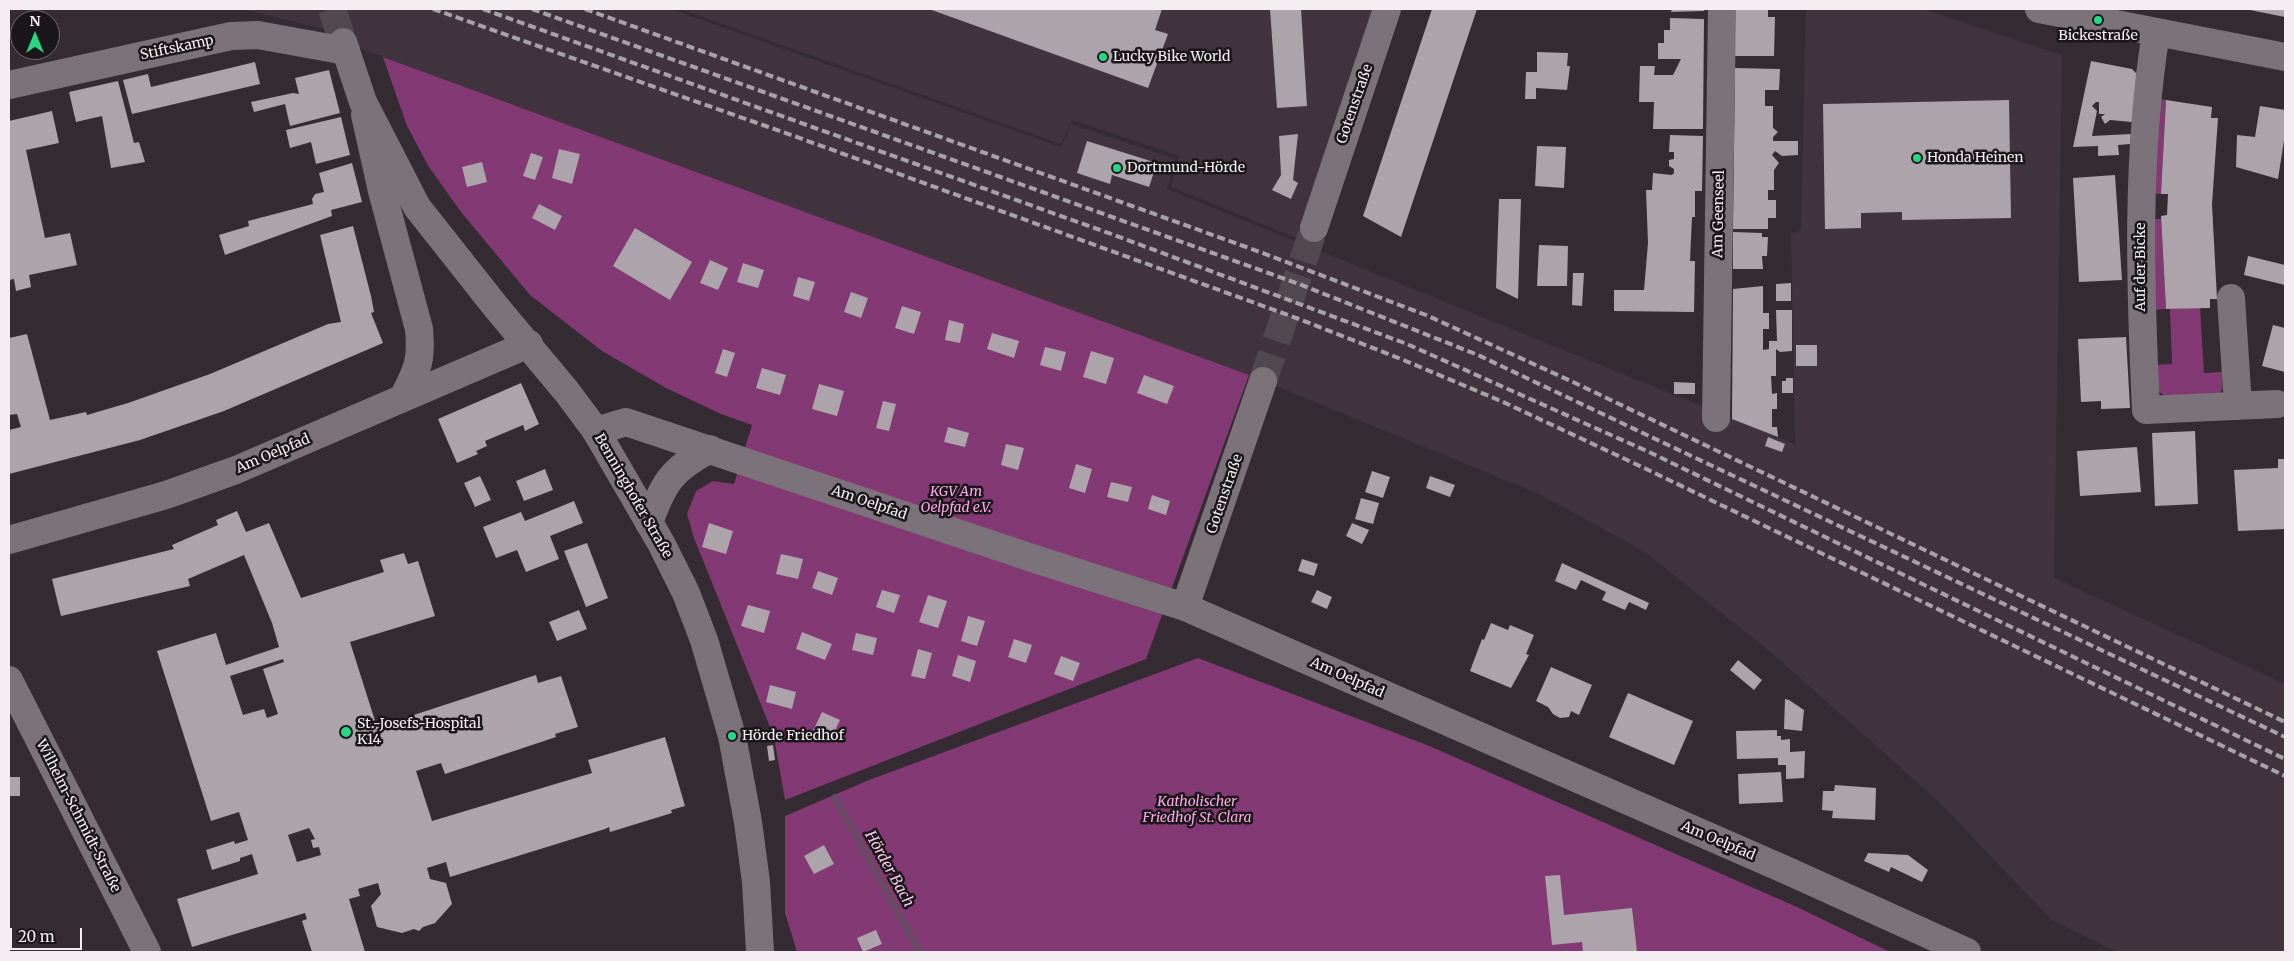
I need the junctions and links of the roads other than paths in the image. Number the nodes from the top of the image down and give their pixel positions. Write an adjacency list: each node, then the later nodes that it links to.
1 (1387, 9): 9 (street, Gotenstraße)
2 (1722, 9): 16 (street, Am Geenseel)
3 (2039, 9): 4 (street)
4 (2156, 32): 6 (street); 15 (street, Auf der Bicke)
5 (344, 47): 7 (street, Stiftskamp); 8 (street, Benninghofer Straße)
6 (2285, 57)
7 (9, 85)
8 (363, 102): 11 (street, Benninghofer Straße); 13 (street, Benninghofer Straße)
9 (1314, 228)
10 (2231, 298): 15 (street)
11 (529, 344): 13 (street, Am Oelpfad); 17 (street, Benninghofer Straße)
12 (1263, 381): 21 (street, Gotenstraße)
13 (404, 396): 20 (street, Am Oelpfad)
14 (2278, 404): 15 (street, Auf der Bicke)
15 (2238, 406)
16 (1716, 418)
17 (596, 431): 18 (street, Am Oelpfad); 19 (street, Benninghofer Straße)
18 (710, 449): 19 (street); 21 (street, Am Oelpfad)
19 (649, 523): 24 (street, Benninghofer Straße)
20 (9, 540)
21 (1185, 607): 25 (street, Am Oelpfad)
22 (9, 680): 23 (street, Wilhelm-Schmidt-Straße)
23 (147, 952)
24 (760, 952)
25 (1967, 952)

